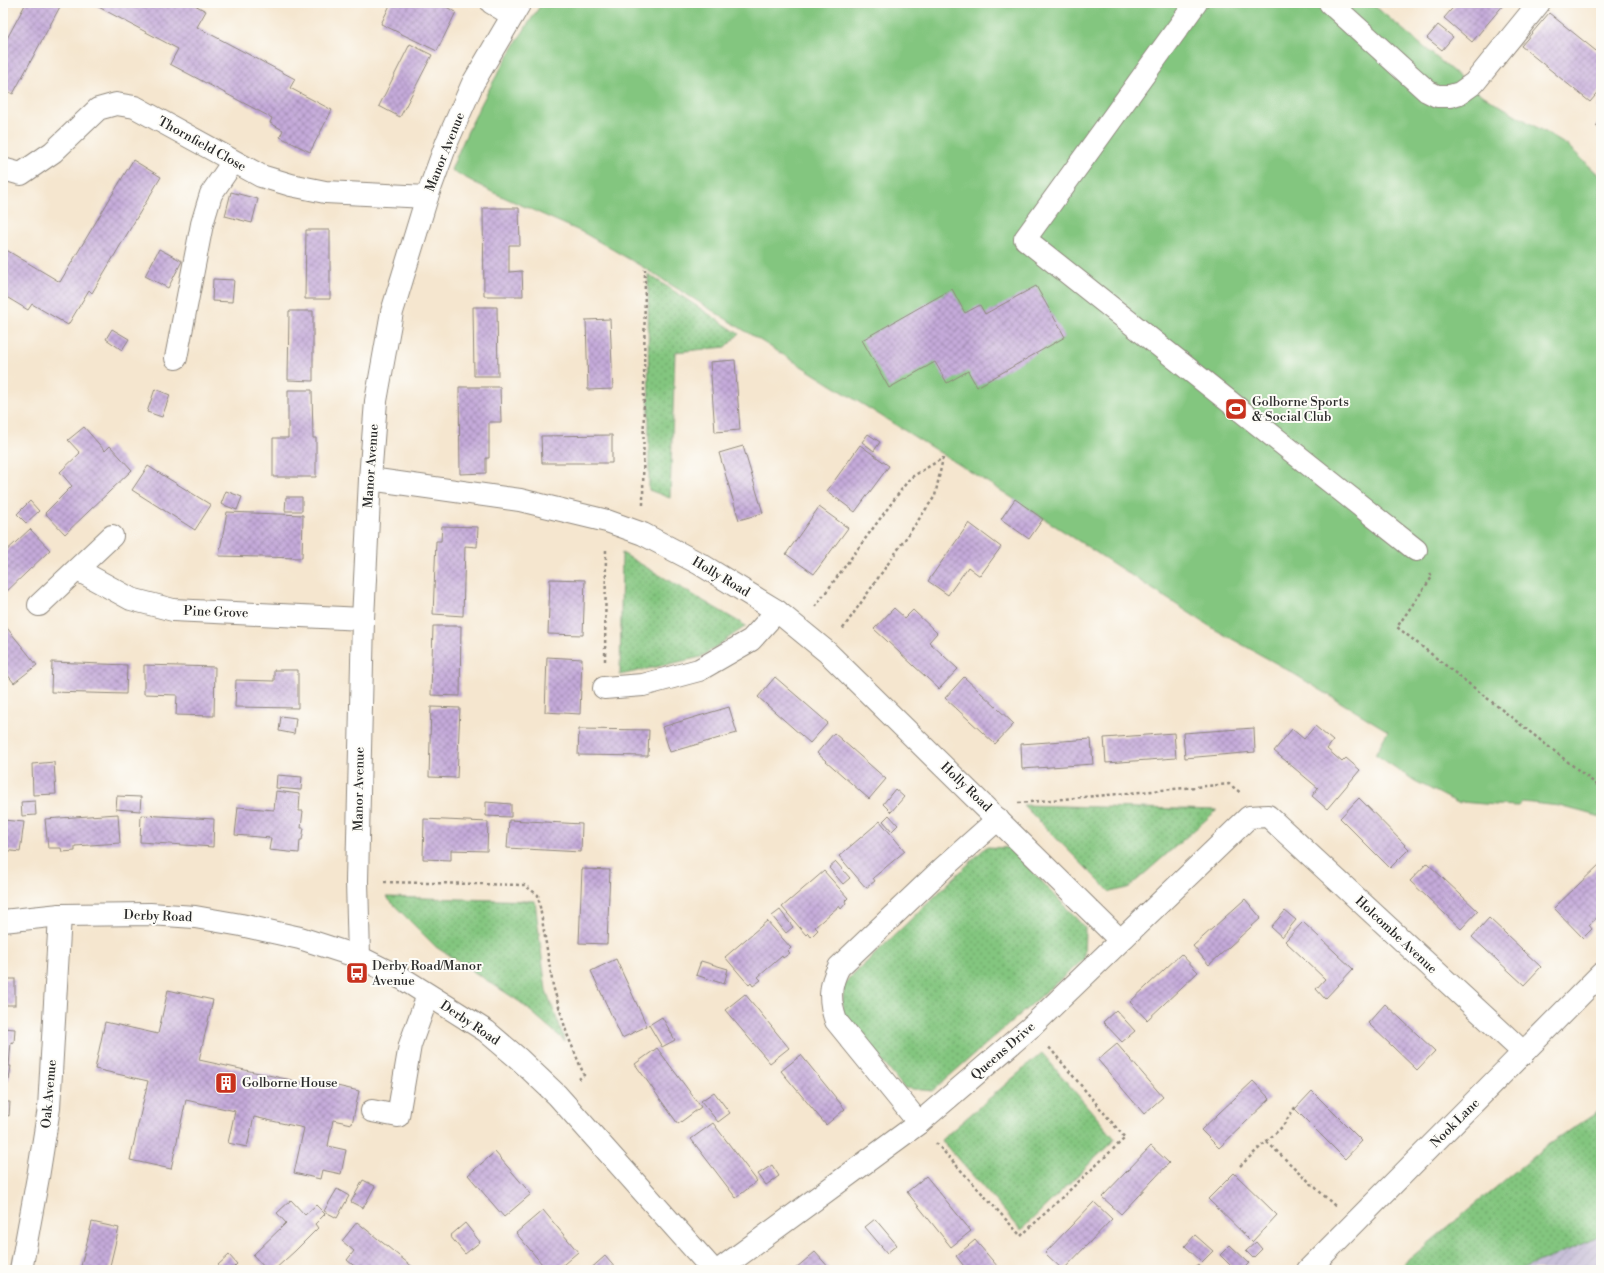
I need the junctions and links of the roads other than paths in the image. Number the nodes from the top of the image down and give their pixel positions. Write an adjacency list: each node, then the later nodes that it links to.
1 (492, 3): 5 (street)
2 (1196, 3): 12 (street)
3 (1330, 3): 4 (street)
4 (1539, 3)
5 (516, 9): 8 (street, Manor Avenue)
6 (234, 162): 7 (street, Thornfield Close); 8 (street, Thornfield Close); 9 (street)
7 (3, 169)
8 (427, 197): 10 (street, Manor Avenue)
9 (176, 358)
10 (370, 479): 15 (street, Holly Road); 16 (street, Manor Avenue)
11 (112, 536): 13 (street)
12 (1416, 550)
13 (78, 570): 14 (street); 16 (street, Pine Grove)
14 (39, 605)
15 (777, 611): 17 (street); 19 (street, Holly Road)
16 (363, 619): 23 (street, Manor Avenue)
17 (604, 688)
18 (1268, 816): 22 (street, Queens Drive); 26 (street, Holcombe Avenue)
19 (998, 819): 22 (street, Holly Road); 28 (street, Holly Road)
20 (60, 915): 21 (street, Derby Road); 23 (street, Derby Road); 29 (street, Oak Avenue)
21 (3, 921)
22 (1120, 940): 28 (street, Queens Drive)
23 (359, 957): 25 (street, Derby Road)
24 (1601, 974): 26 (street, Nook Lane)
25 (428, 995): 27 (street); 30 (street, Derby Road)
26 (1524, 1054): 32 (street, Nook Lane)
27 (372, 1111)
28 (918, 1123): 31 (street, Queens Drive)
29 (21, 1270)
30 (713, 1270)
31 (719, 1270)
32 (1308, 1270)

